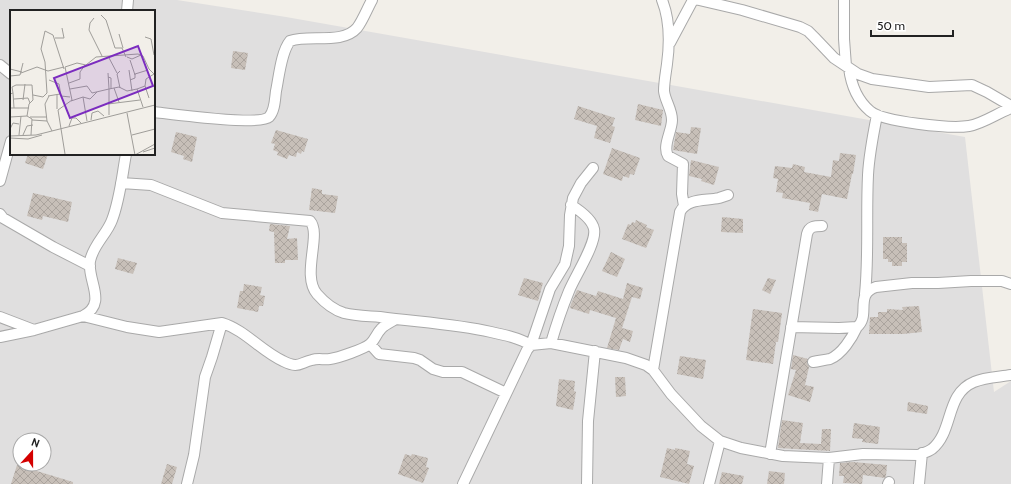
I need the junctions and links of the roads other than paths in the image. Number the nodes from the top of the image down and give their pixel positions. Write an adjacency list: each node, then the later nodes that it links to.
1 (128, 0): 7 (street)
2 (372, 0): 13 (street)
3 (662, 0): 8 (street)
4 (693, 0): 8 (street)
5 (699, 0): 10 (street)
6 (844, 0): 10 (street)
7 (127, 10)
8 (669, 45): 22 (street)
9 (0, 65): 11 (street)
10 (847, 67): 12 (street); 14 (street)
11 (10, 73)
12 (1011, 107): 14 (street)
13 (155, 112)
14 (876, 115): 27 (street)
15 (10, 145): 18 (street)
16 (126, 155): 19 (street)
17 (593, 168): 21 (street)
18 (0, 180)
19 (122, 184): 25 (street); 30 (street)
20 (728, 195): 22 (street)
21 (571, 205): 36 (street); 38 (street)
22 (684, 206): 41 (street)
23 (0, 214): 25 (street)
24 (822, 226): 32 (street)
25 (90, 266): 28 (street)
26 (1011, 284): 27 (street)
27 (865, 294): 33 (street)
28 (83, 316): 31 (street); 34 (street)
29 (0, 317): 34 (street)
30 (396, 319): 37 (street); 38 (street)
31 (222, 323): 37 (street); 48 (street)
32 (791, 327): 33 (street); 46 (street)
33 (857, 327): 40 (street)
34 (34, 330): 35 (street)
35 (0, 337)
36 (551, 343): 38 (street); 39 (street)
37 (370, 344): 43 (street)
38 (531, 345): 43 (street)
39 (595, 351): 41 (street); 50 (street)
40 (813, 362)
41 (653, 370): 44 (street)
42 (1011, 375): 45 (street)
43 (506, 394): 49 (street)
44 (720, 441): 46 (street); 51 (street)
45 (922, 453): 47 (street); 53 (street)
46 (770, 454): 47 (street)
47 (829, 458): 52 (street)
48 (187, 484)
49 (463, 484)
50 (587, 484)
51 (709, 484)
52 (827, 484)
53 (919, 484)

